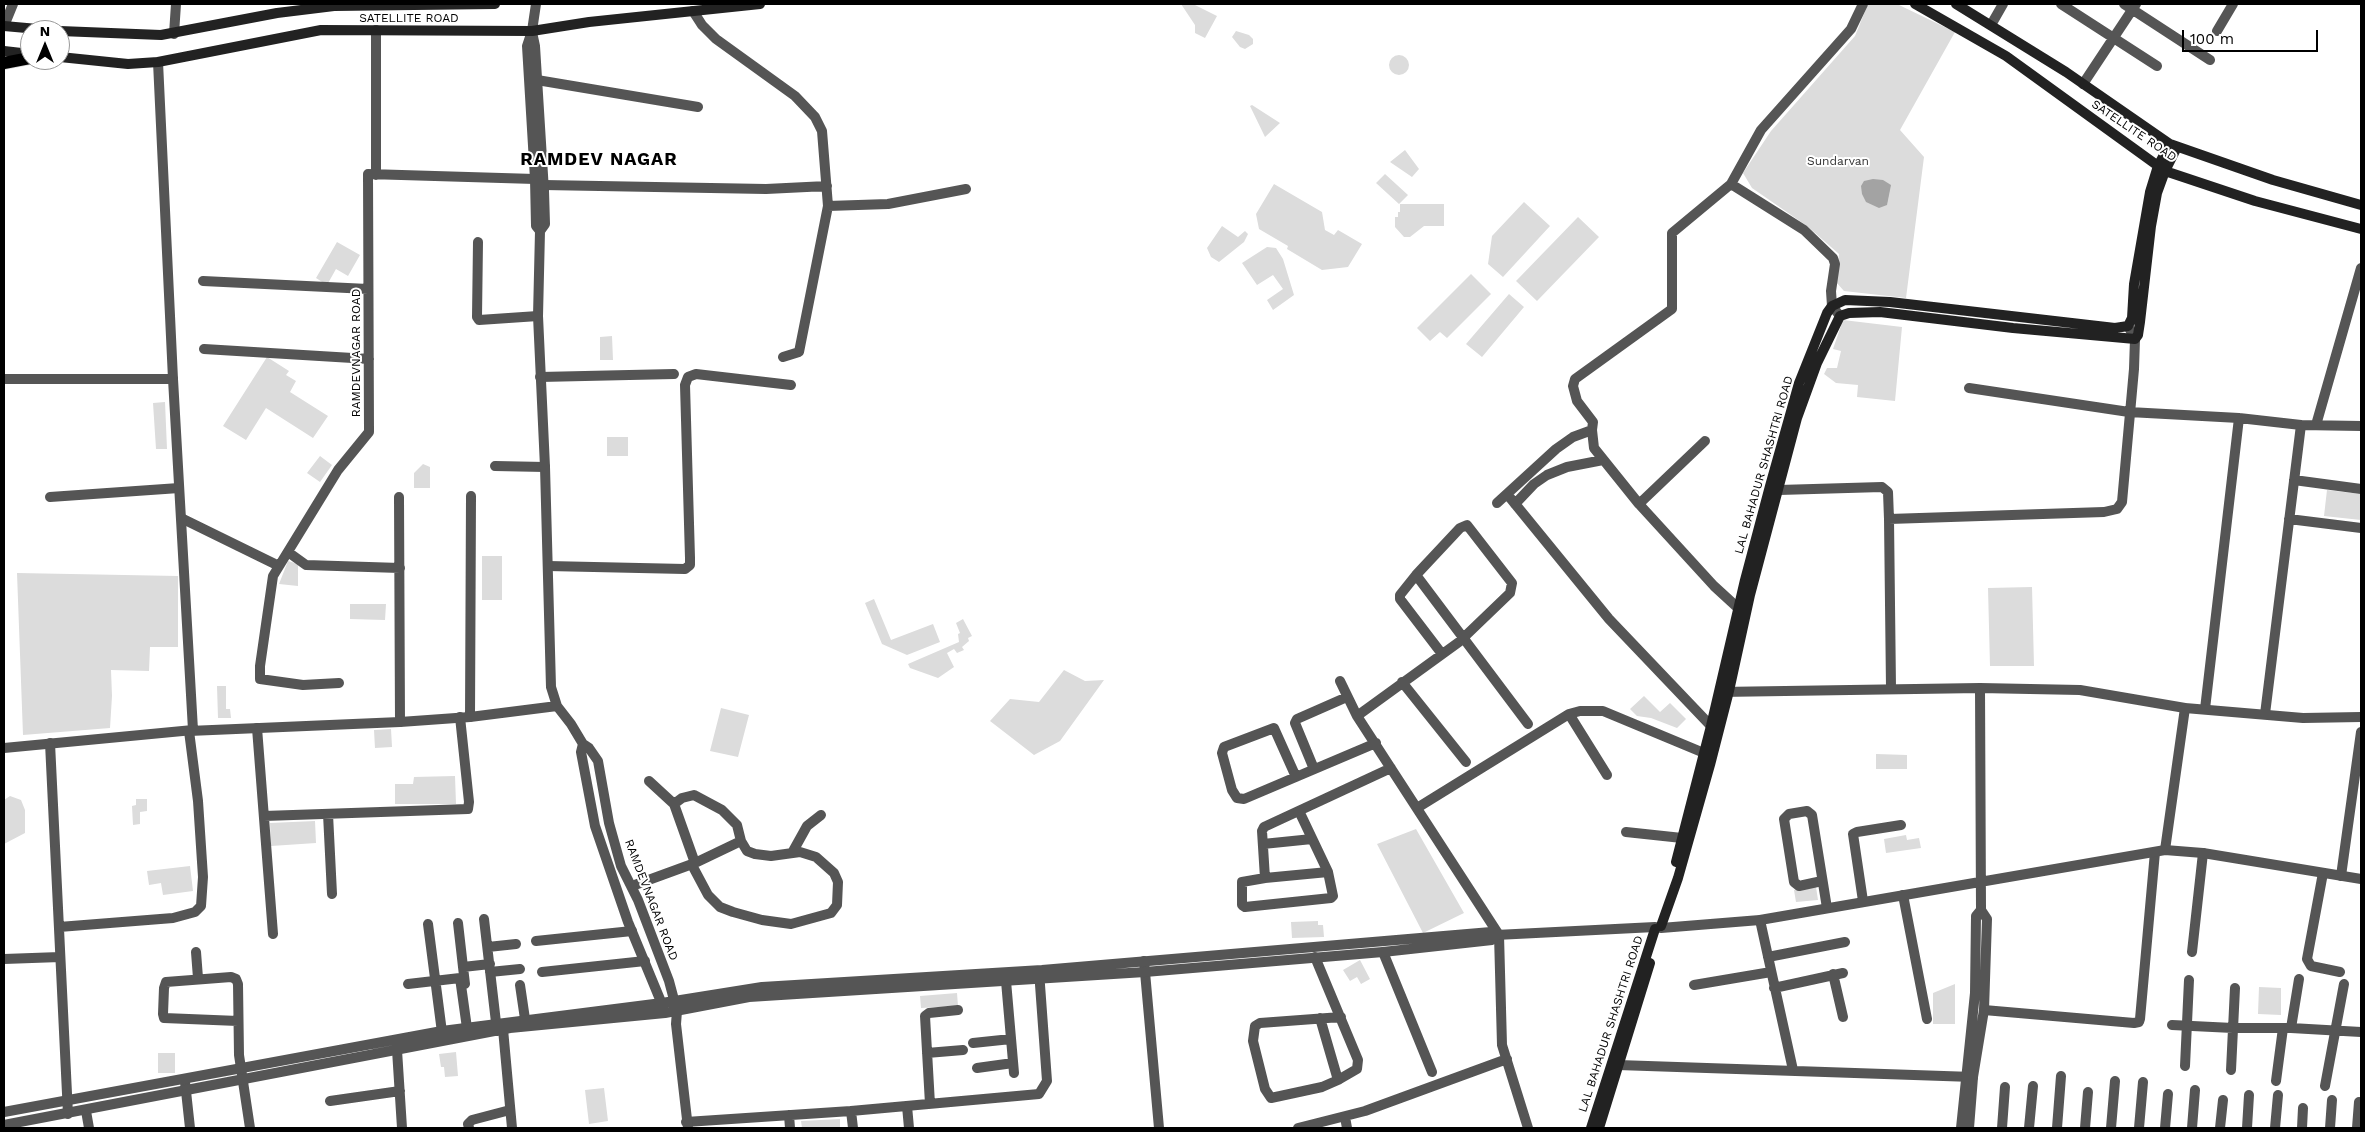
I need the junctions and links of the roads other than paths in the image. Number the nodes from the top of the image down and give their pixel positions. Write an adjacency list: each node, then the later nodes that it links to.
1 (13, 4): 15 (street)
2 (176, 4): 21 (street)
3 (495, 4): 21 (main road, SATELLITE ROAD)
4 (536, 4): 18 (street, RAMDEVNAGAR ROAD)
5 (760, 4): 13 (main road, SATELLITE ROAD)
6 (1863, 4): 38 (street)
7 (1915, 4): 35 (main road, SATELLITE ROAD)
8 (1956, 4): 14 (main road, SATELLITE ROAD)
9 (2003, 4): 14 (street)
10 (2061, 4): 22 (street)
11 (2233, 4): 19 (street)
12 (2131, 5): 22 (street); 27 (street)
13 (693, 11): 18 (main road, SATELLITE ROAD); 39 (street)
14 (1991, 24): 32 (main road, SATELLITE ROAD)
15 (4, 26): 16 (main road)
16 (20, 27)
17 (376, 30): 18 (main road, SATELLITE ROAD); 28 (main road, SATELLITE ROAD); 36 (street)
18 (532, 31): 31 (street, RAMDEVNAGAR ROAD); 37 (street, RAMDEVNAGAR ROAD)
19 (2217, 31)
20 (70, 32): 21 (main road, SATELLITE ROAD)
21 (174, 34)
22 (2113, 38): 30 (street); 32 (street)
23 (4, 51): 24 (main road)
24 (20, 54)
25 (70, 58): 28 (main road, SATELLITE ROAD)
26 (20, 59): 29 (main road)
27 (2210, 60)
28 (158, 62): 59 (street)
29 (4, 63)
30 (2157, 66)
31 (537, 80): 33 (street); 37 (street, RAMDEVNAGAR ROAD)
32 (2083, 84): 34 (main road, SATELLITE ROAD)
33 (698, 107)
34 (2174, 146): 35 (main road); 41 (main road, SATELLITE ROAD)
35 (2162, 168): 43 (main road, SATELLITE ROAD); 51 (main road); 52 (main road)
36 (376, 175): 37 (street); 47 (street, RAMDEVNAGAR ROAD)
37 (540, 182): 39 (street); 49 (street, RAMDEVNAGAR ROAD)
38 (1731, 184): 48 (street); 67 (street)
39 (827, 186): 42 (street)
40 (966, 189): 42 (street)
41 (2361, 205)
42 (828, 206): 54 (street)
43 (2361, 229)
44 (478, 242): 49 (street)
45 (2361, 268): 65 (street)
46 (203, 280): 47 (street)
47 (368, 289): 55 (street, RAMDEVNAGAR ROAD)
48 (1832, 306): 50 (street); 51 (main road); 92 (main road, LAL BAHADUR SHASHTRI ROAD)
49 (538, 316): 57 (street, RAMDEVNAGAR ROAD)
50 (1840, 316): 52 (main road); 75 (main road)
51 (2128, 326): 52 (street)
52 (2135, 339): 62 (street)
53 (204, 349): 55 (street)
54 (783, 357)
55 (369, 359): 87 (street, RAMDEVNAGAR ROAD)
56 (674, 374): 57 (street)
57 (540, 377): 71 (street, RAMDEVNAGAR ROAD)
58 (4, 379): 59 (street)
59 (173, 379): 73 (street)
60 (791, 385): 89 (street)
61 (1969, 388): 62 (street)
62 (2129, 412): 63 (street); 84 (street)
63 (2239, 418): 64 (street); 104 (street)
64 (2300, 425): 65 (street); 72 (street)
65 (2316, 425): 66 (street)
66 (2361, 426)
67 (1592, 430): 69 (street); 76 (street)
68 (1705, 441): 82 (street)
69 (1603, 460): 81 (street); 82 (street)
70 (495, 466): 71 (street)
71 (545, 467): 89 (street, RAMDEVNAGAR ROAD)
72 (2294, 480): 74 (street); 85 (street)
73 (179, 488): 78 (street); 83 (street)
74 (2361, 489)
75 (1778, 490): 84 (street); 100 (main road)
76 (1507, 494): 80 (street); 81 (street)
77 (471, 496): 108 (street)
78 (50, 497)
79 (399, 497): 90 (street)
80 (1498, 503)
81 (1515, 504): 112 (street)
82 (1639, 504): 92 (street)
83 (181, 518): 88 (street); 114 (street)
84 (1889, 519): 98 (street)
85 (2289, 519): 86 (street); 106 (street)
86 (2361, 528)
87 (288, 552): 88 (street, RAMDEVNAGAR ROAD); 90 (street)
88 (279, 566): 97 (street, RAMDEVNAGAR ROAD)
89 (548, 566): 102 (street, RAMDEVNAGAR ROAD)
90 (400, 568): 110 (street)
91 (1416, 575): 93 (street); 93 (street); 94 (street)
92 (1738, 608): 100 (main road, LAL BAHADUR SHASHTRI ROAD)
93 (1463, 636): 94 (street); 111 (street)
94 (1442, 654): 96 (street)
95 (1340, 681): 101 (street)
96 (1402, 682): 107 (street); 121 (street)
97 (339, 683)
98 (1891, 688): 99 (street); 100 (street)
99 (1980, 688): 103 (street); 149 (street)
100 (1724, 692): 112 (main road, LAL BAHADUR SHASHTRI ROAD); 160 (main road)
101 (1347, 697): 107 (street); 123 (street)
102 (557, 706): 108 (street); 118 (street, RAMDEVNAGAR ROAD)
103 (2185, 708): 104 (street); 139 (street)
104 (2205, 709): 106 (street)
105 (1568, 714): 120 (street); 124 (street); 128 (street)
106 (2265, 714): 109 (street)
107 (1356, 716): 117 (street)
108 (465, 717): 110 (street); 130 (street)
109 (2361, 717)
110 (400, 722): 113 (street)
111 (1528, 724)
112 (1711, 726): 120 (main road, LAL BAHADUR SHASHTRI ROAD)
113 (257, 728): 114 (street); 132 (street)
114 (189, 731): 116 (street); 161 (street)
115 (2361, 732): 145 (street)
116 (50, 743): 119 (street); 161 (street)
117 (1376, 743): 122 (street); 123 (street)
118 (583, 744): 150 (street, RAMDEVNAGAR ROAD); 162 (street, RAMDEVNAGAR ROAD)
119 (4, 748)
120 (1704, 753): 135 (main road, LAL BAHADUR SHASHTRI ROAD)
121 (1466, 762)
122 (1391, 768): 128 (street); 129 (street)
123 (1314, 769): 125 (street)
124 (1607, 775)
125 (1296, 777): 125 (street)
126 (649, 781): 127 (street)
127 (674, 804): 137 (street); 142 (street)
128 (1417, 808): 164 (street)
129 (1298, 811): 136 (street); 138 (street)
130 (328, 814): 132 (street); 151 (street)
131 (821, 815): 140 (street)
132 (264, 816): 163 (street)
133 (1901, 824): 153 (street)
134 (1626, 832): 135 (street)
135 (1682, 838): 160 (main road, LAL BAHADUR SHASHTRI ROAD)
136 (1312, 839): 138 (street); 143 (street)
137 (741, 841): 140 (street); 142 (street)
138 (1263, 844): 146 (street)
139 (2160, 851): 141 (street); 149 (street); 199 (street)
140 (792, 853): 142 (street)
141 (2203, 853): 144 (street); 171 (street)
142 (693, 864): 150 (street)
143 (1328, 872): 146 (street); 146 (street)
144 (2323, 873): 145 (street); 183 (street)
145 (2341, 876): 147 (street)
146 (1265, 878)
147 (2361, 879)
148 (1822, 881): 148 (street); 154 (street)
149 (1981, 881): 152 (street); 155 (street)
150 (632, 886): 196 (street, RAMDEVNAGAR ROAD)
151 (332, 894)
152 (1903, 895): 153 (street); 204 (street)
153 (1863, 901): 154 (street)
154 (1827, 908): 157 (street)
155 (1981, 910): 199 (street); 230 (street)
156 (484, 919): 168 (street)
157 (1760, 920): 160 (street); 174 (street)
158 (458, 923): 178 (street)
159 (428, 924): 188 (street)
160 (1659, 927): 164 (street); 222 (main road); 277 (main road, LAL BAHADUR SHASHTRI ROAD)
161 (59, 928): 172 (street)
162 (632, 931): 165 (street); 176 (street, RAMDEVNAGAR ROAD)
163 (273, 934)
164 (1498, 935): 170 (street); 177 (street); 221 (street)
165 (536, 941)
166 (1845, 942): 174 (street)
167 (516, 944): 168 (street)
168 (488, 947): 179 (street)
169 (196, 952): 185 (street)
170 (1383, 952): 173 (street); 227 (street)
171 (2192, 952)
172 (60, 957): 175 (street); 248 (street)
173 (1315, 957): 177 (street); 200 (street)
174 (1768, 957): 182 (street)
175 (4, 959)
176 (645, 961): 181 (street); 197 (street, RAMDEVNAGAR ROAD)
177 (1144, 966): 184 (street); 273 (street)
178 (463, 967): 179 (street); 209 (street)
179 (490, 968): 180 (street); 210 (street)
180 (520, 969)
181 (542, 972)
182 (1771, 972): 193 (street); 194 (street)
183 (2340, 972)
184 (1039, 974): 189 (street); 196 (street); 251 (street)
185 (198, 978): 205 (street); 205 (street)
186 (2299, 979): 212 (street)
187 (2188, 980): 208 (street)
188 (436, 981): 190 (street); 209 (street); 215 (street)
189 (1006, 981): 196 (street); 216 (street)
190 (408, 984)
191 (2344, 984): 213 (street)
192 (520, 985): 203 (street)
193 (1694, 985)
194 (1774, 988): 201 (street); 225 (street)
195 (2235, 988): 211 (street)
196 (676, 1006): 197 (street); 206 (street)
197 (664, 1008): 203 (street); 206 (street); 210 (street)
198 (958, 1010): 220 (street)
199 (1984, 1010): 230 (street)
200 (1341, 1017): 202 (street); 232 (street)
201 (1843, 1017)
202 (1320, 1018): 232 (street); 232 (street)
203 (525, 1019): 210 (street)
204 (1927, 1019)
205 (238, 1021): 228 (street)
206 (676, 1024): 263 (street)
207 (2172, 1024): 208 (street)
208 (2186, 1026): 211 (street); 223 (street)
209 (468, 1027): 210 (street); 215 (street)
210 (499, 1028): 215 (street); 254 (street)
211 (2233, 1028): 212 (street); 226 (street)
212 (2287, 1028): 213 (street); 234 (street)
213 (2337, 1031): 214 (street); 237 (street)
214 (2361, 1032)
215 (443, 1037): 218 (street); 228 (street)
216 (1011, 1038): 217 (street); 224 (street)
217 (973, 1043)
218 (397, 1050): 228 (street); 241 (street)
219 (963, 1050): 220 (street)
220 (927, 1053): 251 (street)
221 (1507, 1060): 260 (street); 276 (street)
222 (1618, 1065): 225 (street); 278 (main road)
223 (2185, 1066)
224 (977, 1068)
225 (1793, 1070): 230 (street)
226 (2231, 1070)
227 (1432, 1072)
228 (242, 1074): 231 (street); 239 (street); 266 (street)
229 (2061, 1076): 283 (street)
230 (1969, 1077): 279 (street); 280 (street)
231 (184, 1079): 239 (street); 248 (street)
232 (1338, 1080)
233 (2115, 1080): 285 (street)
234 (2276, 1081)
235 (2143, 1082): 286 (street)
236 (2033, 1086): 282 (street)
237 (2325, 1086)
238 (2005, 1087): 281 (street)
239 (186, 1090): 255 (street); 265 (street)
240 (2195, 1090): 288 (street)
241 (400, 1091): 249 (street); 267 (street)
242 (2088, 1092): 284 (street)
243 (2168, 1094): 287 (street)
244 (2249, 1095): 290 (street)
245 (2278, 1095): 291 (street)
246 (2223, 1100): 289 (street)
247 (2332, 1100): 293 (street)
248 (67, 1101): 257 (street); 258 (street)
249 (330, 1101)
250 (2359, 1102): 294 (street)
251 (930, 1104): 252 (street)
252 (907, 1106): 256 (street); 272 (street)
253 (2303, 1108): 292 (street)
254 (510, 1110): 268 (street); 269 (street)
255 (86, 1111): 258 (street); 264 (street)
256 (851, 1111): 259 (street); 271 (street)
257 (4, 1112)
258 (68, 1114): 262 (street)
259 (789, 1116): 261 (street); 270 (street)
260 (1345, 1117): 274 (street); 275 (street)
261 (729, 1124): 263 (street)
262 (4, 1125)
263 (687, 1125)
264 (89, 1128)
265 (190, 1128)
266 (250, 1128)
267 (402, 1128)
268 (469, 1128)
269 (512, 1128)
270 (790, 1128)
271 (853, 1128)
272 (909, 1128)
273 (1159, 1128)
274 (1298, 1128)
275 (1347, 1128)
276 (1528, 1128)
277 (1591, 1128)
278 (1598, 1128)
279 (1961, 1128)
280 (1969, 1128)
281 (2002, 1128)
282 (2029, 1128)
283 (2057, 1128)
284 (2085, 1128)
285 (2111, 1128)
286 (2139, 1128)
287 (2165, 1128)
288 (2192, 1128)
289 (2220, 1128)
290 (2247, 1128)
291 (2275, 1128)
292 (2302, 1128)
293 (2330, 1128)
294 (2357, 1128)

